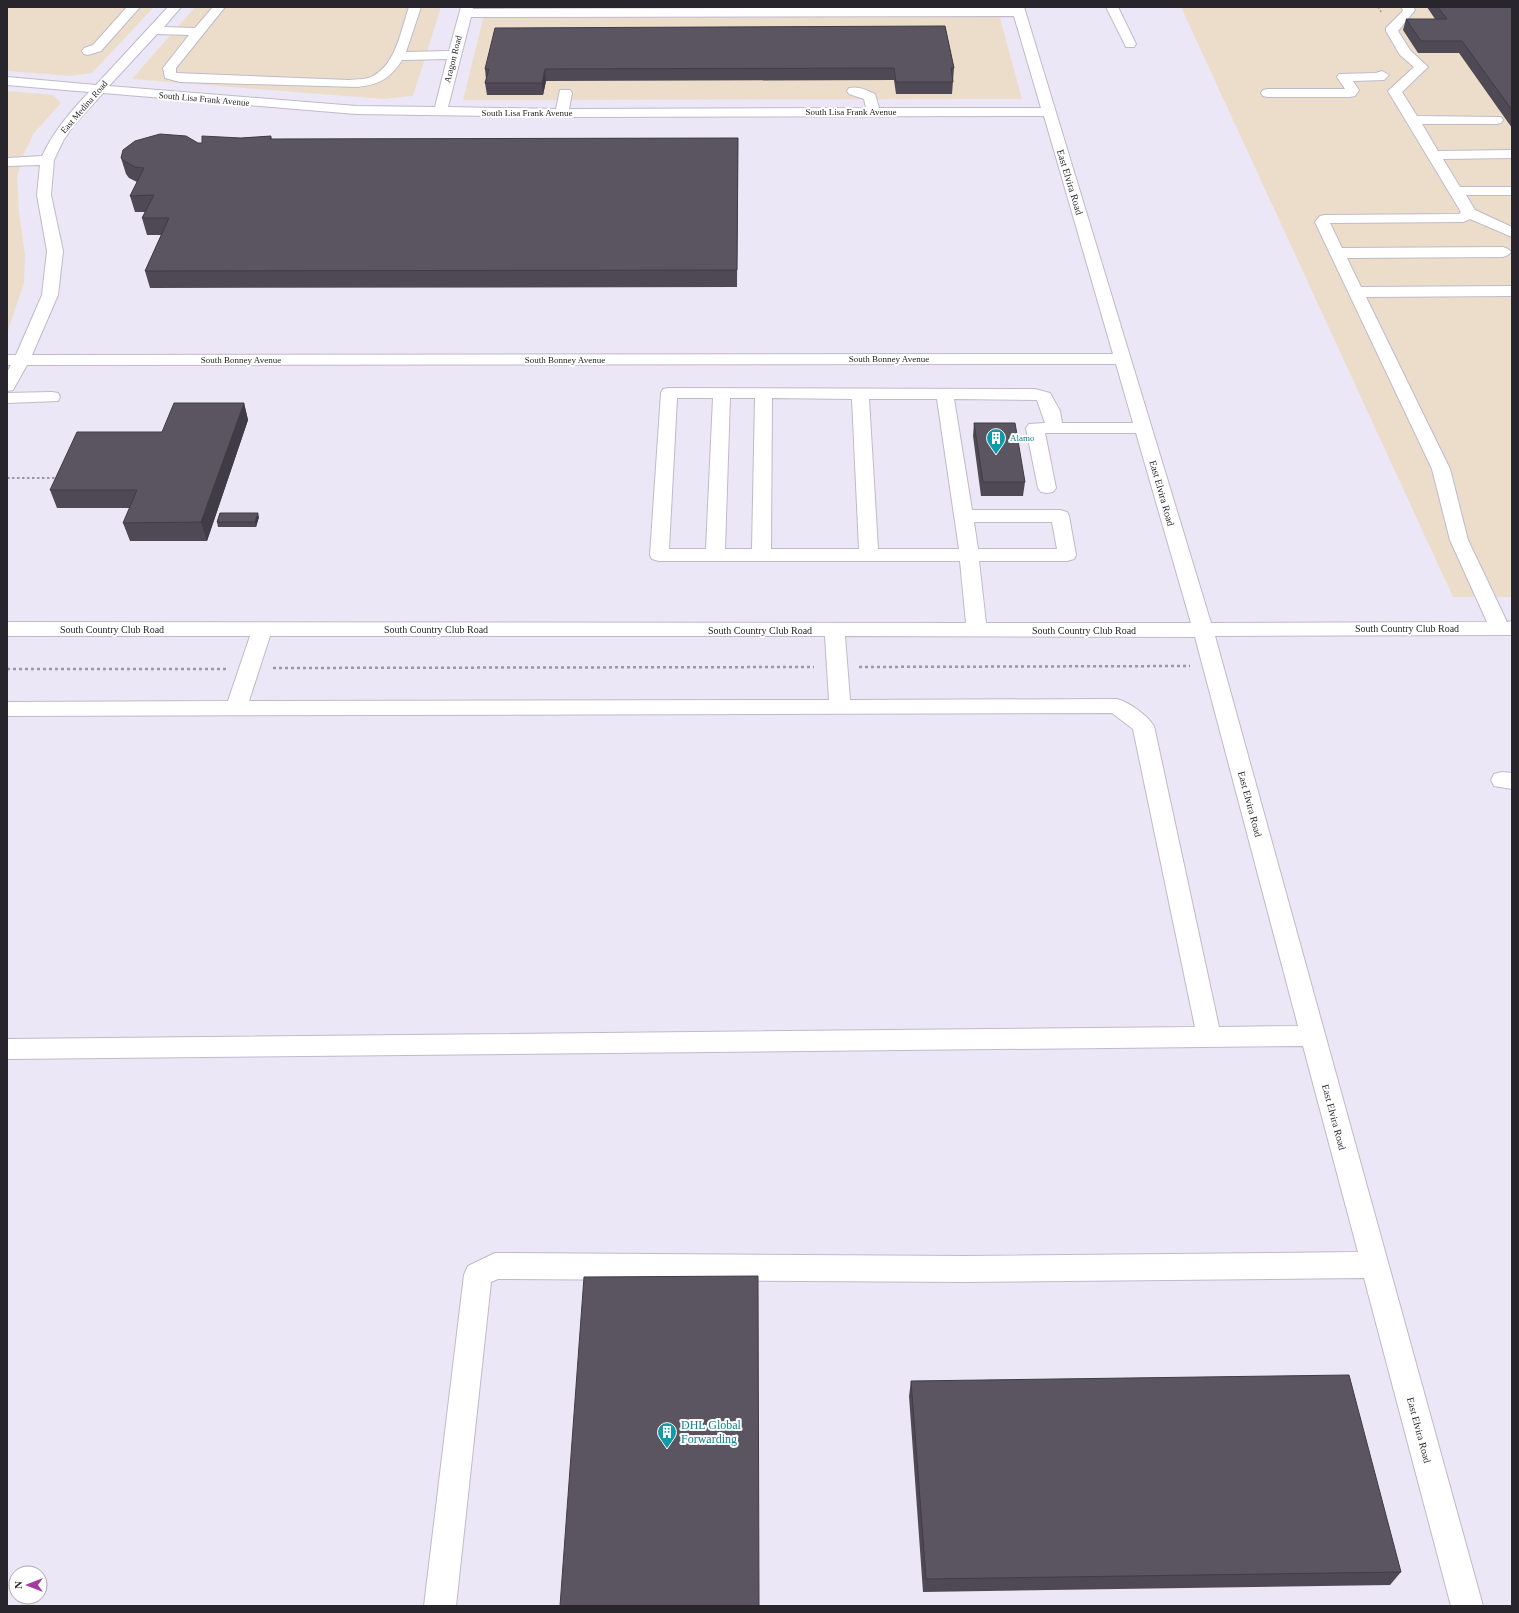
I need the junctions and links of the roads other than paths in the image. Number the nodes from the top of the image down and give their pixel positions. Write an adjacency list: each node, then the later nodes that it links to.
1 (134, 7): 12 (street)
2 (175, 7): 9 (street, East Medina Road)
3 (219, 7): 10 (street)
4 (415, 7): 14 (street)
5 (1112, 7): 11 (street)
6 (1407, 7): 25 (street)
7 (1019, 9): 8 (street); 23 (street, East Elvira Road)
8 (466, 10): 13 (street, Aragon Road)
9 (154, 30): 10 (street); 17 (street, East Medina Road)
10 (198, 32): 14 (street)
11 (1130, 44)
12 (88, 51)
13 (454, 55): 14 (street); 21 (street, Aragon Road)
14 (397, 56)
15 (1382, 75): 20 (street)
16 (7, 81): 17 (street, South Lisa Frank Avenue)
17 (98, 90): 21 (street, South Lisa Frank Avenue); 29 (street, East Medina Road)
18 (854, 91): 22 (street)
19 (565, 93): 24 (street)
20 (1268, 94)
21 (440, 112): 24 (street, South Lisa Frank Avenue)
22 (873, 112): 23 (street, South Lisa Frank Avenue); 24 (street, South Lisa Frank Avenue)
23 (1049, 112): 40 (street, East Elvira Road)
24 (562, 113)
25 (1412, 120): 26 (street); 28 (street)
26 (1496, 120)
27 (1512, 154): 28 (street)
28 (1434, 155): 31 (street)
29 (47, 160): 30 (street); 41 (street, East Medina Road)
30 (7, 162)
31 (1456, 191): 32 (street); 33 (street)
32 (1512, 191)
33 (1469, 213): 34 (street); 36 (street)
34 (1512, 233)
35 (1508, 252): 36 (street); 37 (street)
36 (1337, 253): 39 (street)
37 (1512, 267)
38 (1512, 291): 39 (street)
39 (1356, 292): 57 (street)
40 (1122, 359): 41 (street, South Bonney Avenue); 50 (street, East Elvira Road)
41 (14, 360): 42 (street, East Medina Road)
42 (7, 386)
43 (722, 393): 44 (street); 54 (street); 54 (street)
44 (764, 393): 45 (street); 55 (street)
45 (860, 393): 46 (street); 56 (street)
46 (945, 393): 49 (street); 52 (street)
47 (52, 397): 48 (street)
48 (7, 398)
49 (1055, 428): 50 (street); 51 (street)
50 (1143, 428): 62 (street, East Elvira Road)
51 (1047, 488)
52 (964, 516): 53 (street); 53 (street)
53 (969, 554): 56 (street); 61 (street)
54 (715, 555): 55 (street)
55 (760, 555): 56 (street)
56 (870, 555)
57 (1506, 628): 62 (street, South Country Club Road)
58 (7, 629): 59 (street, South Country Club Road)
59 (262, 629): 60 (street, South Country Club Road); 64 (street)
60 (835, 630): 61 (street, South Country Club Road); 63 (street)
61 (977, 630): 62 (street, South Country Club Road)
62 (1203, 630): 66 (street, East Elvira Road)
63 (840, 706): 64 (street); 67 (street)
64 (236, 708): 65 (street)
65 (7, 709)
66 (1312, 1036): 67 (street); 69 (street, East Elvira Road)
67 (1209, 1037): 68 (street)
68 (7, 1048)
69 (1374, 1265): 70 (street); 71 (street, East Elvira Road)
70 (440, 1606)
71 (1466, 1606)

